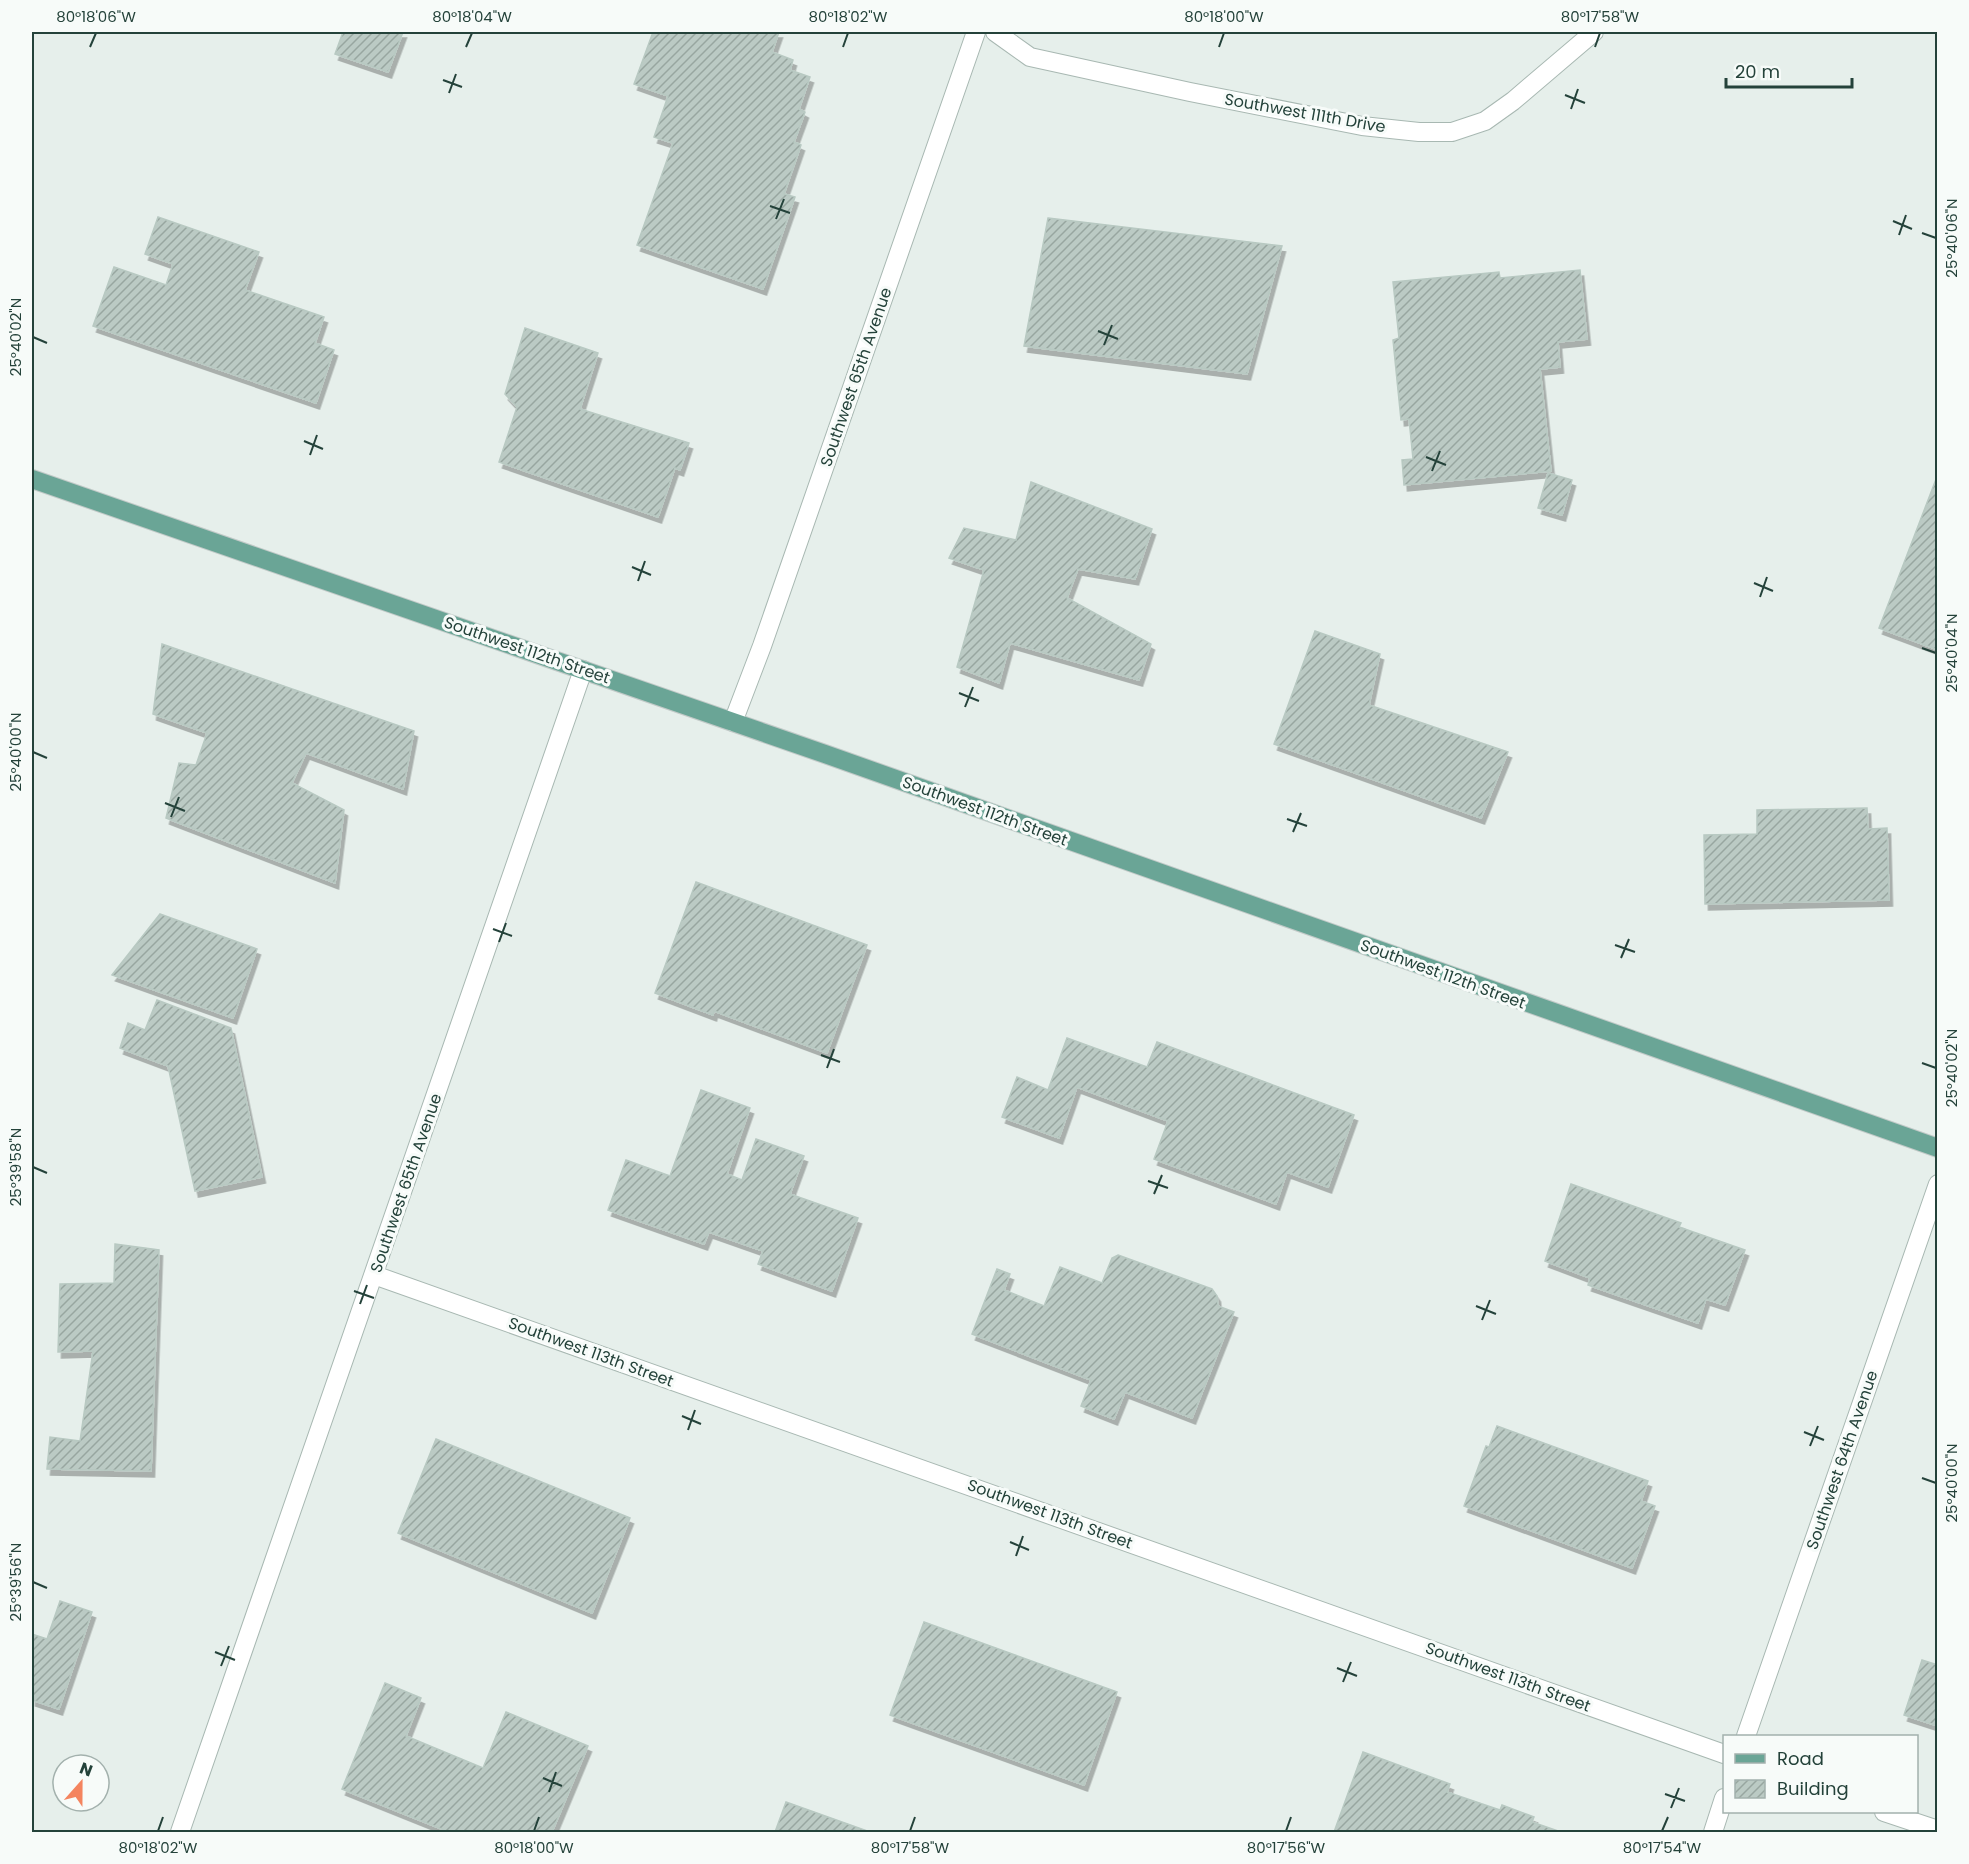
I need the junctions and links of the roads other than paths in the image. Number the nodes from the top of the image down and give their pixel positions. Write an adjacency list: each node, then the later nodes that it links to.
1 (976, 32): 6 (street, Southwest 65th Avenue)
2 (995, 32): 3 (street, Southwest 111th Drive)
3 (1594, 32)
4 (32, 479): 5 (main road, Southwest 112th Street)
5 (584, 670): 6 (main road, Southwest 112th Street); 9 (street, Southwest 65th Avenue)
6 (733, 722): 7 (main road, Southwest 112th Street)
7 (1938, 1148)
8 (1938, 1184): 10 (street, Southwest 64th Avenue)
9 (374, 1275): 11 (street, Southwest 113th Street); 15 (street, Southwest 65th Avenue)
10 (1747, 1735)
11 (1723, 1753)
12 (1723, 1804): 16 (street)
13 (1887, 1813): 14 (street)
14 (1938, 1830)
15 (180, 1833)
16 (1713, 1833)

